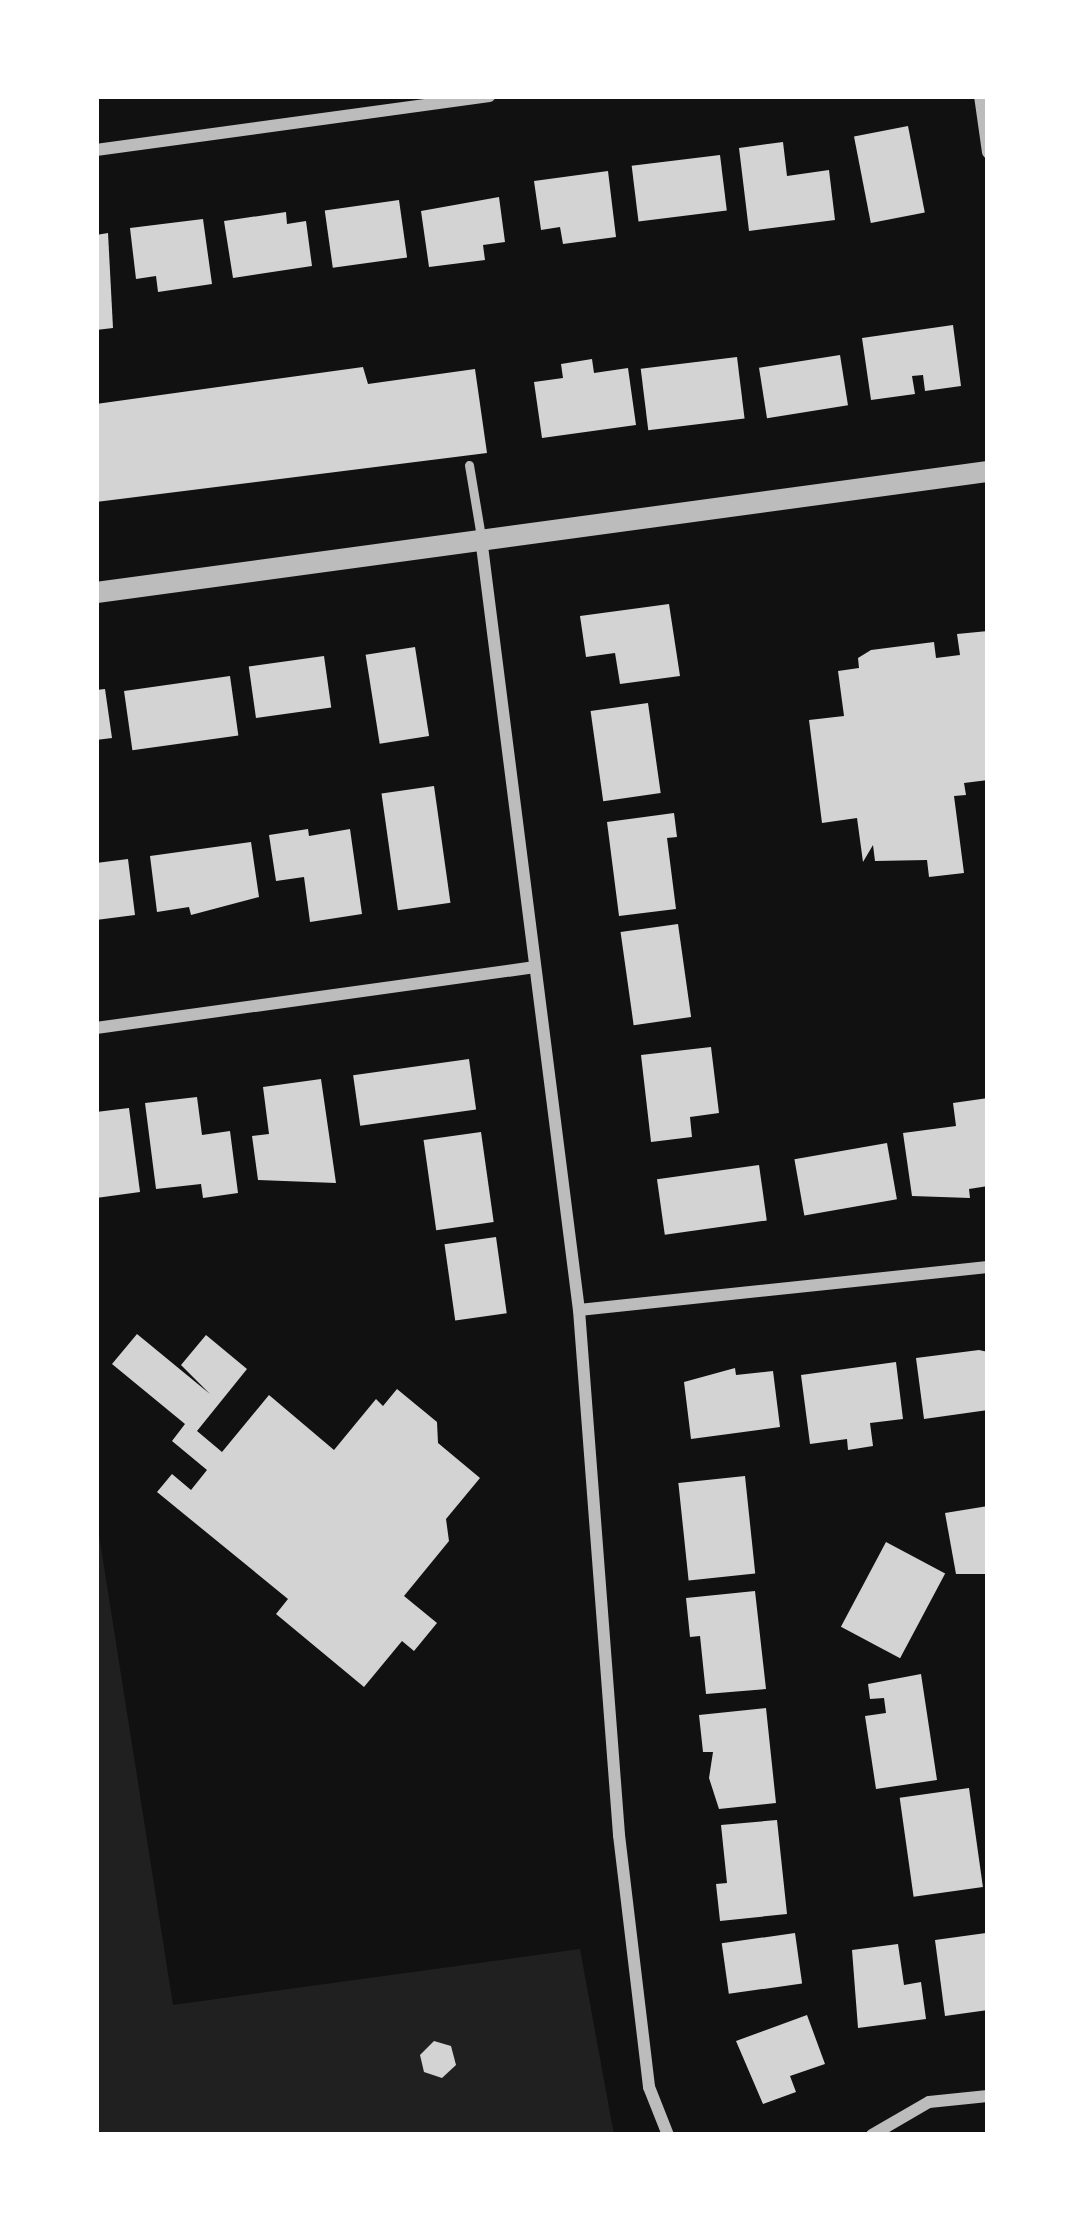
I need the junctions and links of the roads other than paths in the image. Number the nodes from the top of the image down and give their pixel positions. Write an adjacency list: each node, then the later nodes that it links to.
1 (489, 96): 3 (street)
2 (980, 96): 4 (street)
3 (96, 150)
4 (988, 152)
5 (470, 466): 7 (lane)
6 (988, 471): 7 (street)
7 (481, 538): 8 (street); 9 (street)
8 (96, 592)
9 (530, 968): 10 (street); 12 (street)
10 (96, 1028)
11 (988, 1267): 12 (street)
12 (579, 1310): 14 (street)
13 (988, 2096): 15 (street)
14 (668, 2135)
15 (872, 2135)

